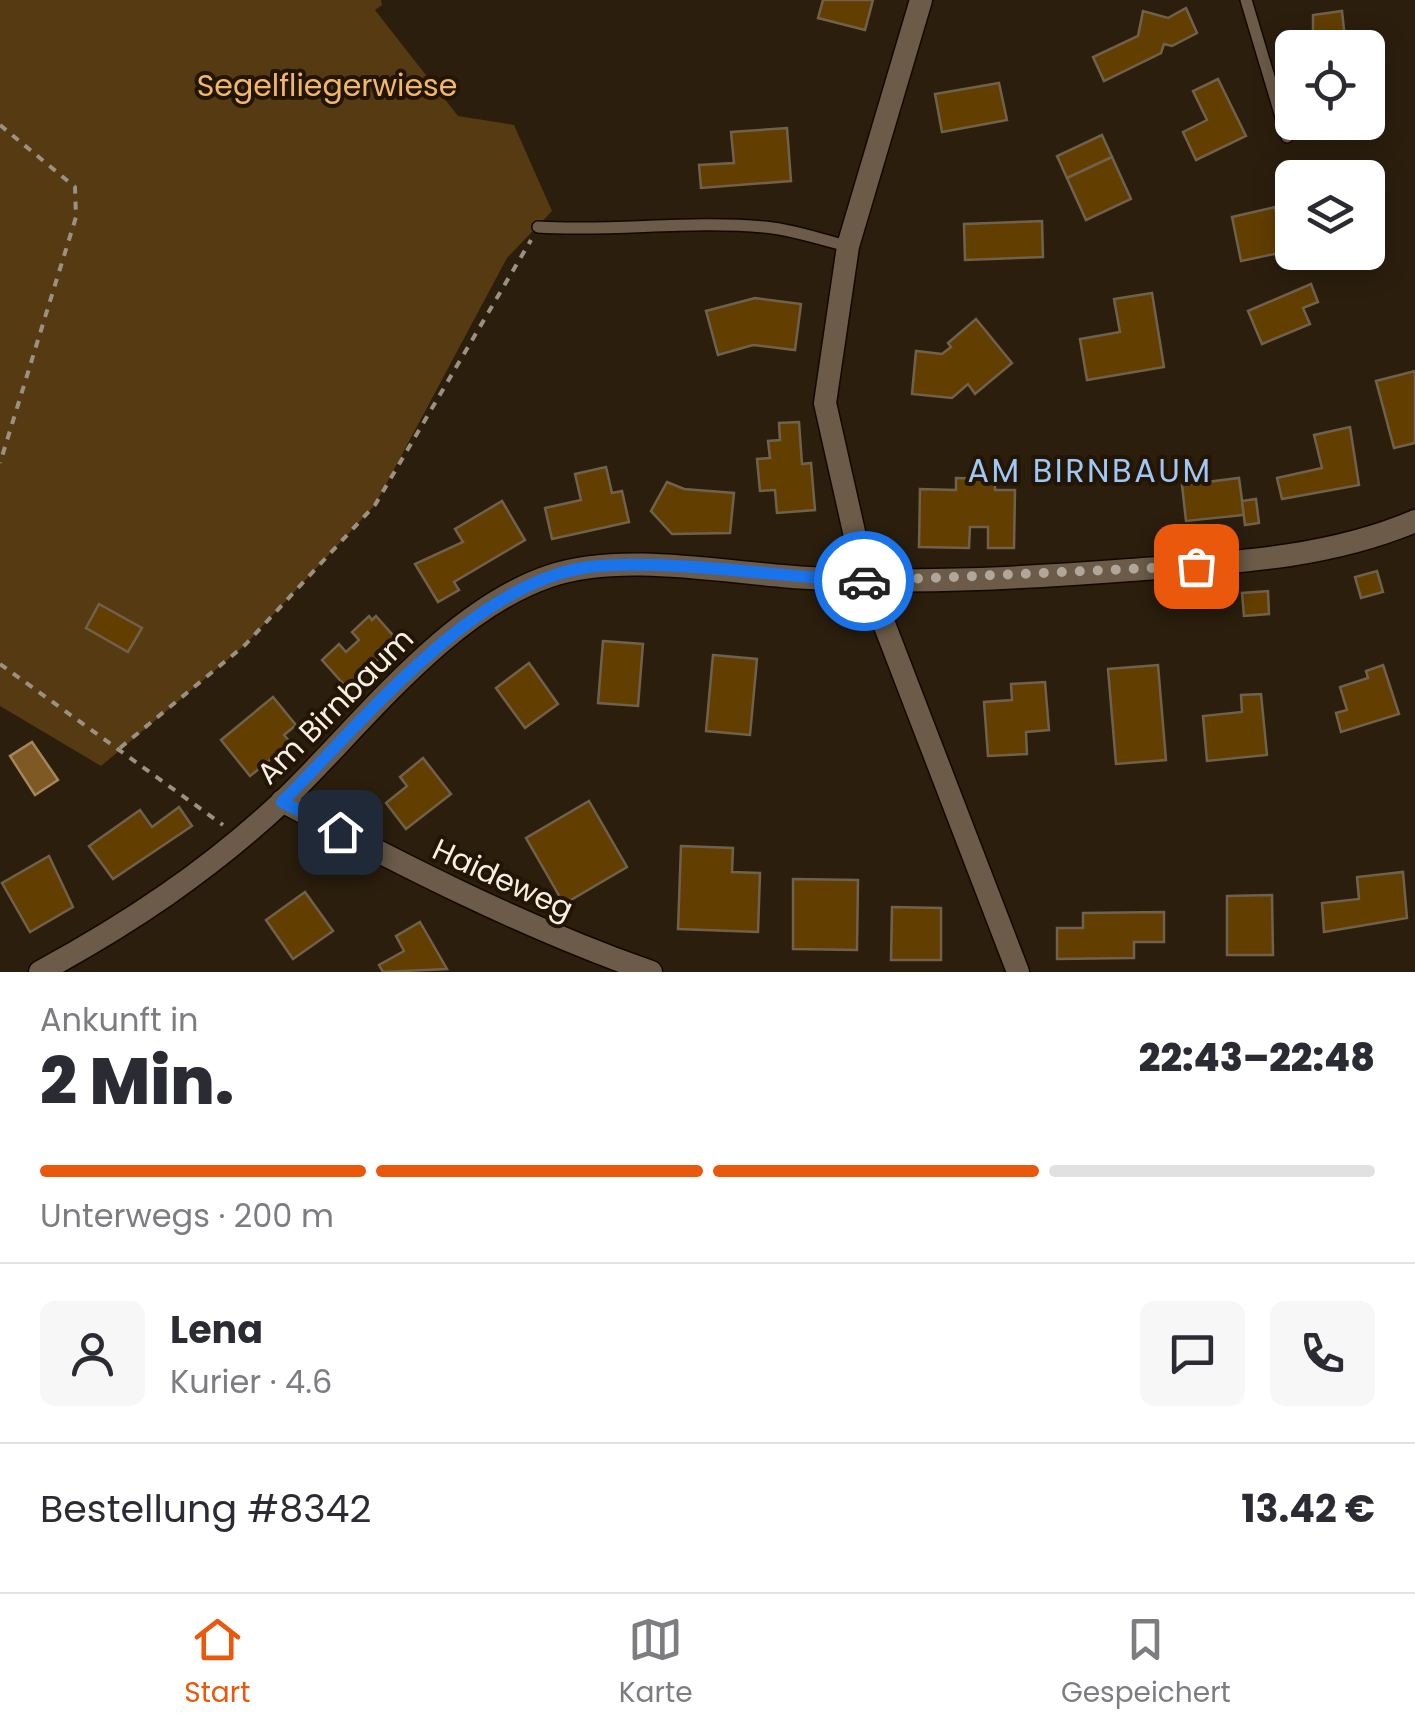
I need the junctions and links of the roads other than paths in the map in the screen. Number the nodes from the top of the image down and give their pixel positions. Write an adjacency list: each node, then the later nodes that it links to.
1 (922, 0): 5 (street)
2 (1246, 0): 3 (lane)
3 (1275, 96)
4 (538, 227): 5 (lane)
5 (848, 246): 7 (street)
6 (1415, 521): 8 (street, Am Birnbaum)
7 (858, 554)
8 (868, 582): 9 (street, Am Birnbaum); 12 (street)
9 (282, 802): 10 (street, Am Birnbaum); 11 (street, Haideweg)
10 (40, 972)
11 (651, 972)
12 (1018, 972)

